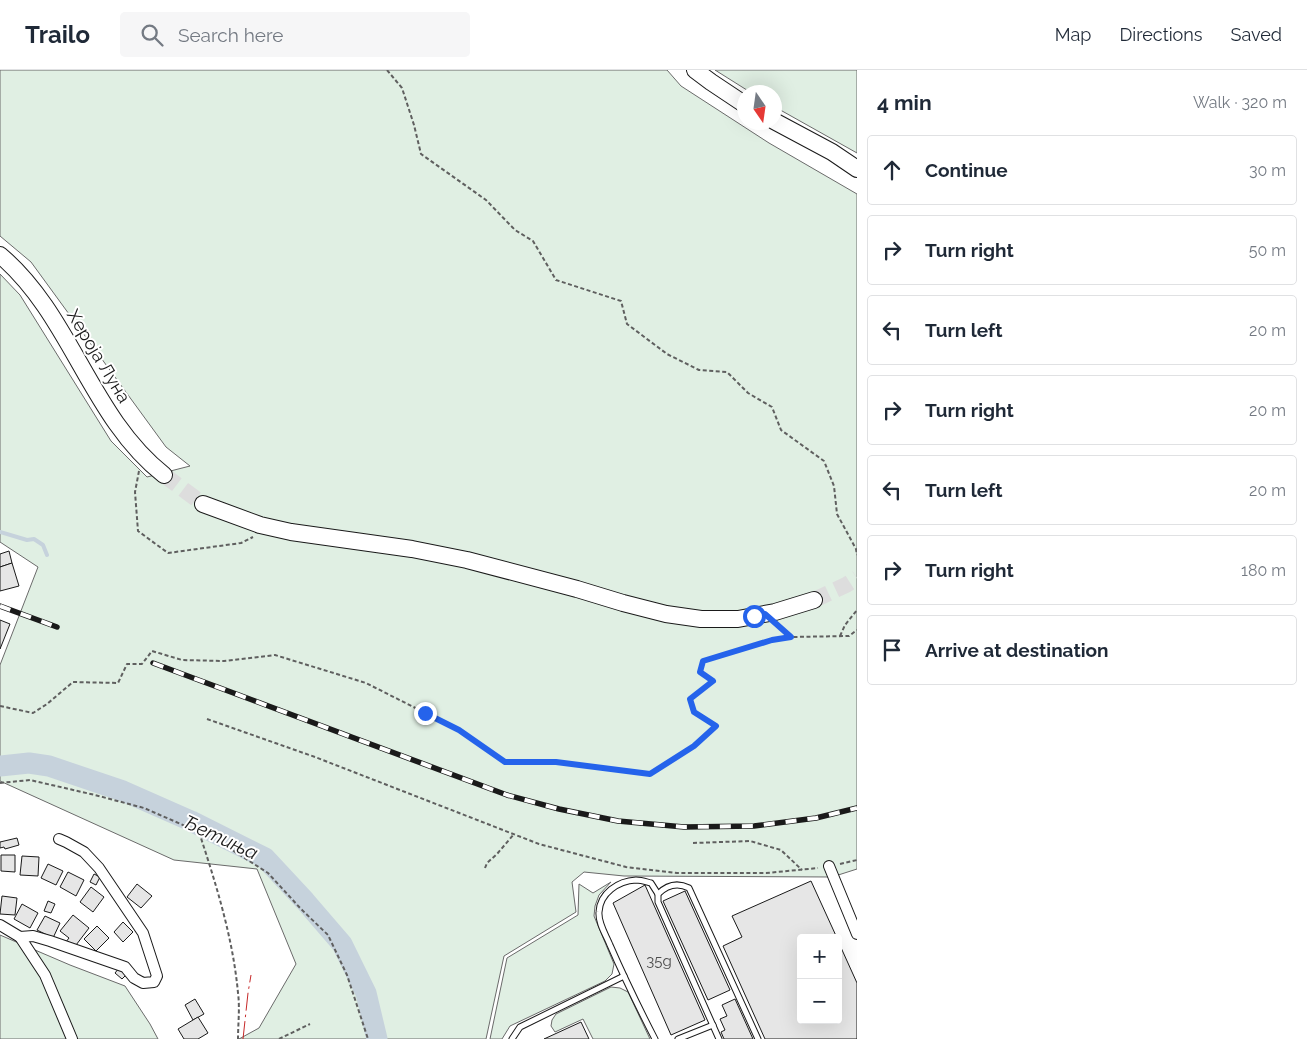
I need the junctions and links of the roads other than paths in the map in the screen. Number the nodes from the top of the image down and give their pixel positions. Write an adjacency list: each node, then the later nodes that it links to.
1 (696, 70): 2 (main road)
2 (737, 99)
3 (782, 125): 4 (main road)
4 (857, 170)
5 (0, 255): 6 (main road, Хероја Луна)
6 (164, 475)
7 (203, 504): 8 (main road)
8 (814, 600)
9 (59, 839): 14 (street)
10 (829, 866): 13 (street)
11 (658, 894): 15 (lane); 16 (lane); 22 (lane)
12 (0, 924): 14 (street)
13 (857, 934)
14 (20, 937): 17 (street)
15 (624, 976): 18 (lane); 19 (lane)
16 (713, 1025): 20 (lane); 21 (lane)
17 (72, 1039)
18 (512, 1039)
19 (654, 1039)
20 (678, 1039)
21 (719, 1039)
22 (758, 1039)

